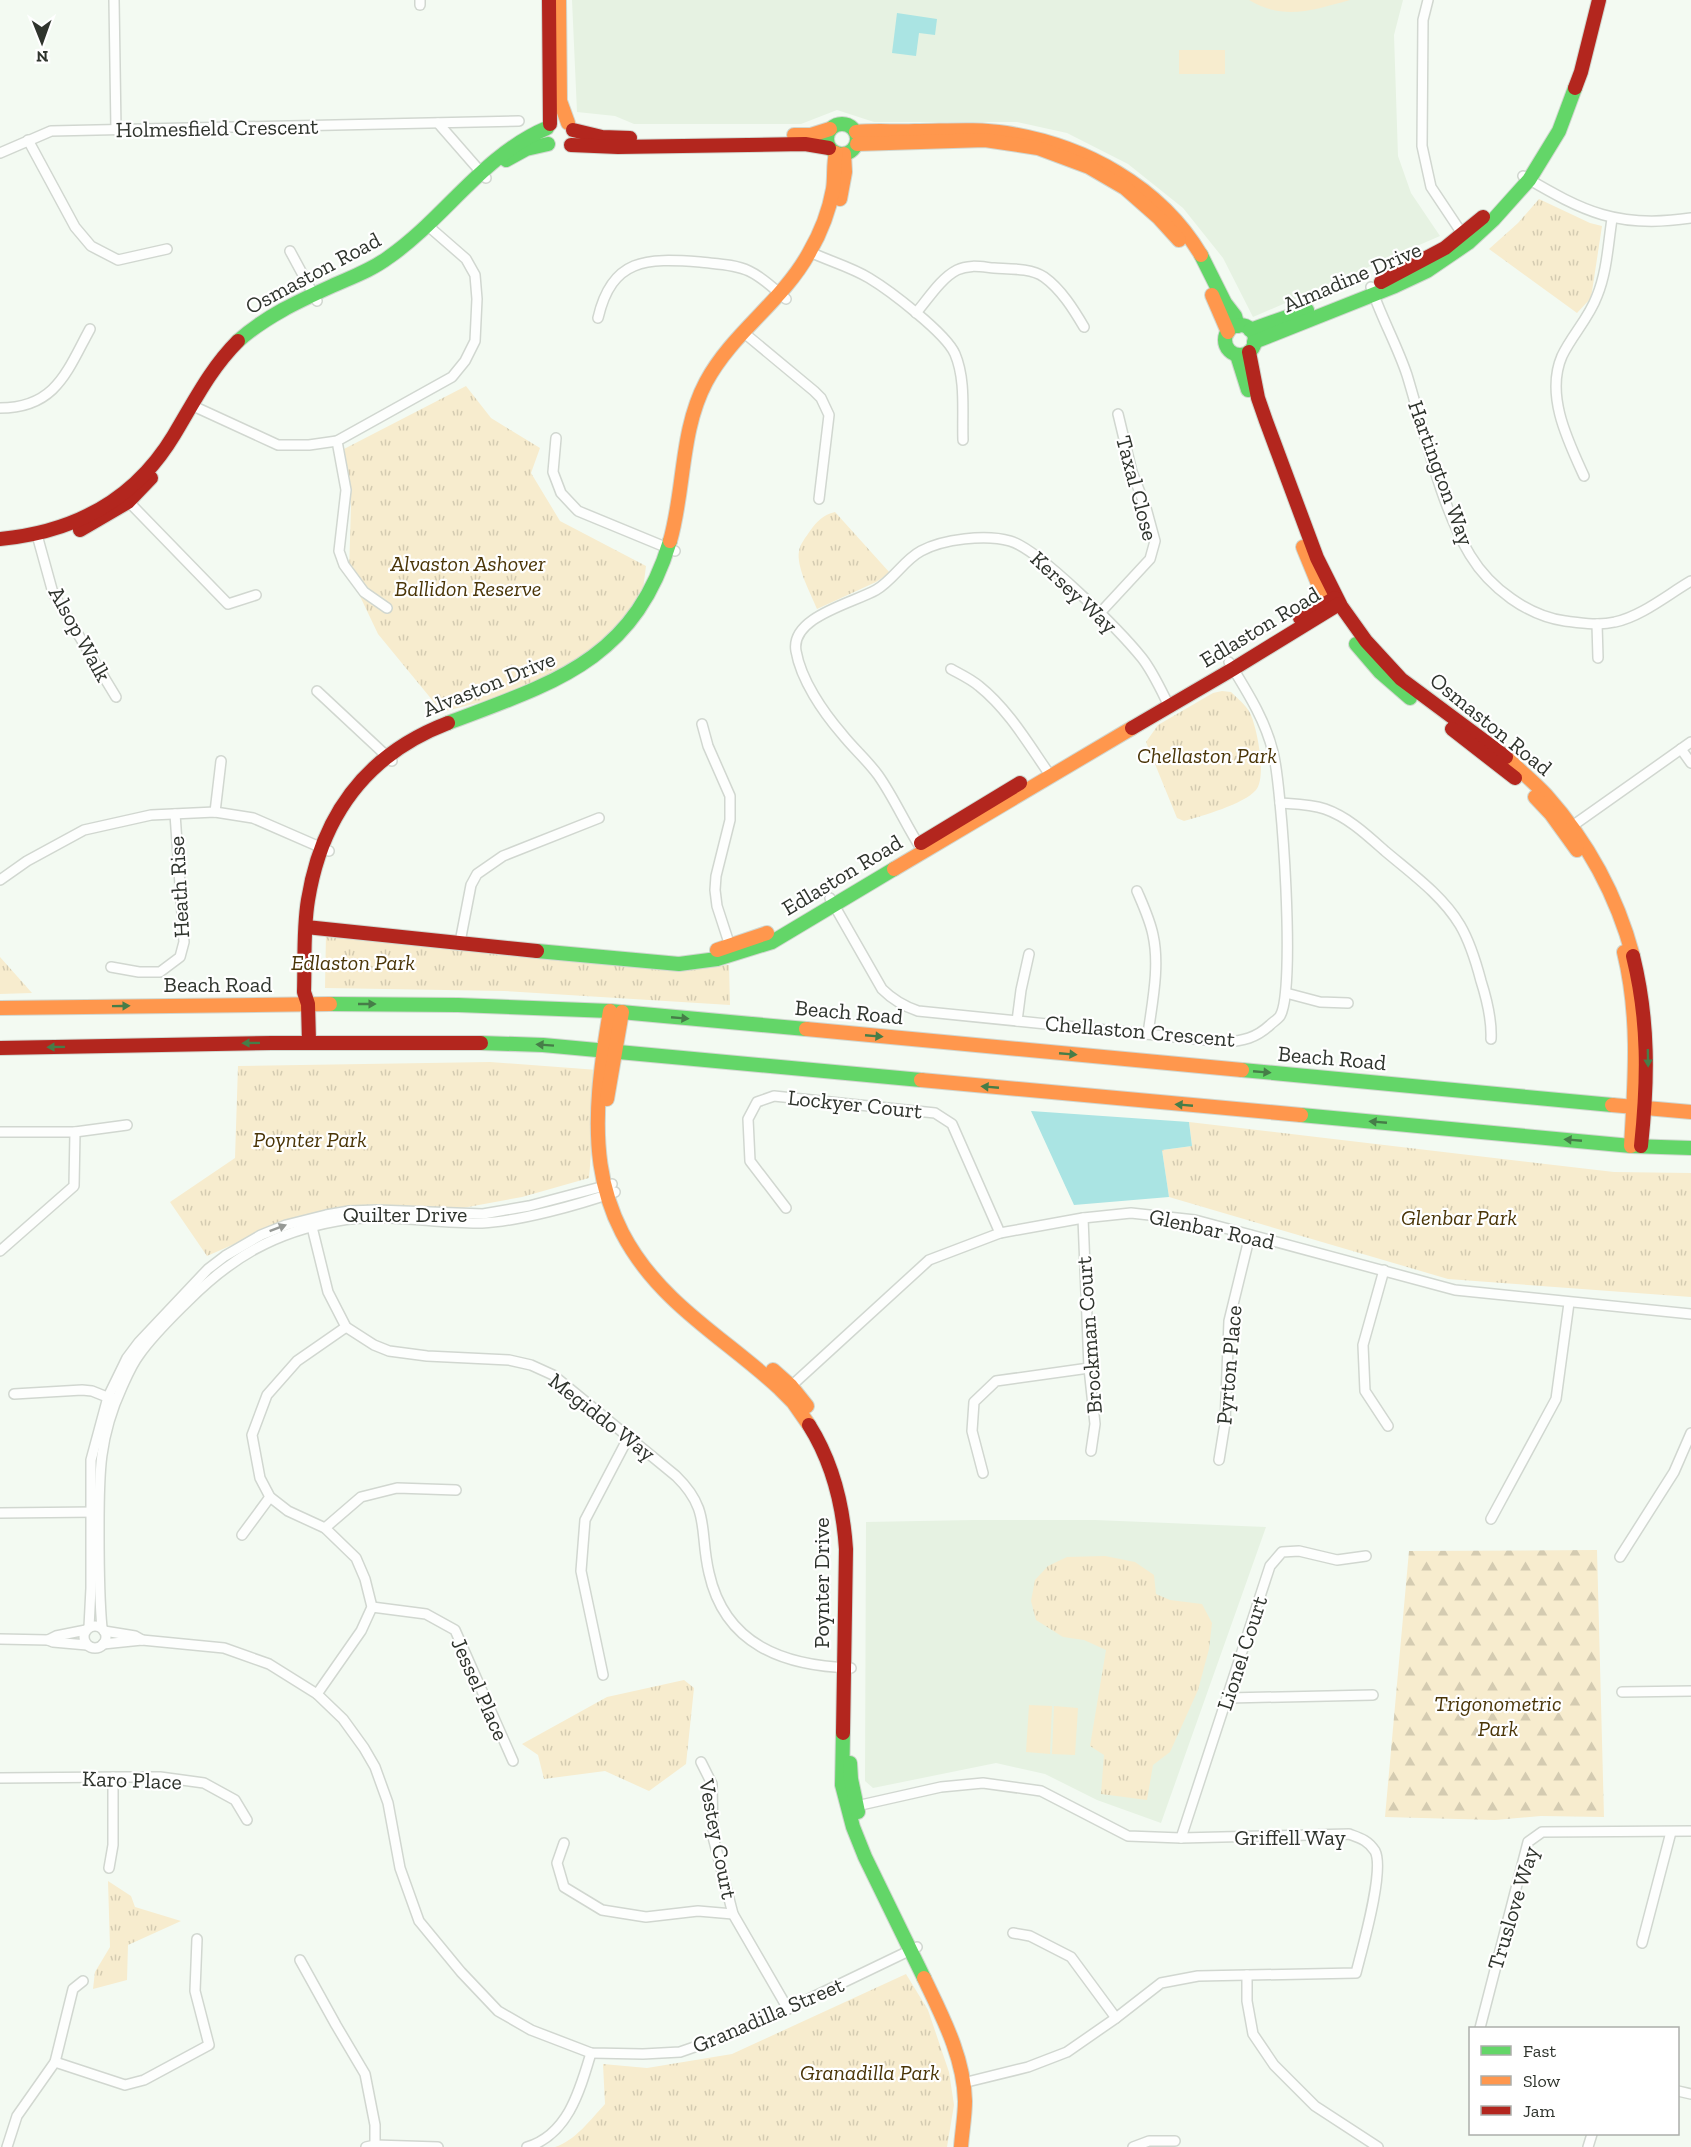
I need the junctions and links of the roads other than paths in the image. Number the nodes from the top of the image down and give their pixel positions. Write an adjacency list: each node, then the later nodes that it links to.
1 (114, 0): 12 (street)
2 (549, 0): 9 (street)
3 (560, 0): 10 (street)
4 (1428, 0): 24 (street)
5 (1591, 0): 20 (street, Almadine Drive)
6 (1599, 0): 20 (street, Almadine Drive)
7 (519, 121): 8 (street, Holmesfield Crescent)
8 (438, 123): 12 (street, Holmesfield Crescent); 19 (street)
9 (548, 126): 10 (street); 15 (street); 19 (street, Osmaston Road)
10 (571, 127): 11 (street); 16 (street)
11 (830, 129): 13 (street); 17 (street)
12 (116, 130): 14 (street, Holmesfield Crescent)
13 (856, 138): 17 (street); 36 (street, Osmaston Road)
14 (28, 140): 18 (street, Holmesfield Crescent); 25 (street)
15 (548, 144): 16 (street); 19 (street, Osmaston Road)
16 (571, 145): 17 (street)
17 (837, 152): 27 (street, Alvaston Drive)
18 (0, 153)
19 (483, 175): 23 (street, Osmaston Road)
20 (1526, 178): 22 (street); 24 (street, Almadine Drive)
21 (1691, 218): 22 (street)
22 (1612, 219): 43 (street)
23 (430, 228): 30 (street, Osmaston Road); 42 (street)
24 (1466, 239): 28 (street, Almadine Drive)
25 (167, 249)
26 (290, 251): 30 (street)
27 (814, 254): 29 (street, Alvaston Drive); 31 (street)
28 (1372, 291): 36 (street, Almadine Drive); 55 (street, Hartington Way)
29 (782, 296): 32 (street); 35 (street, Alvaston Drive)
30 (316, 297): 37 (street, Osmaston Road)
31 (916, 313): 33 (street); 41 (street)
32 (598, 318)
33 (1084, 327)
34 (90, 329): 38 (street)
35 (747, 335): 45 (street); 49 (street, Alvaston Drive)
36 (1243, 339): 52 (street, Osmaston Road)
37 (194, 407): 42 (street); 44 (street, Osmaston Road)
38 (0, 408)
39 (1118, 414): 54 (street, Taxal Close)
40 (556, 438): 49 (street)
41 (963, 440)
42 (336, 441): 53 (street)
43 (1584, 476)
44 (124, 498): 47 (street, Osmaston Road); 51 (street)
45 (819, 499)
46 (0, 539): 47 (street, Osmaston Road)
47 (39, 540): 48 (street, Osmaston Road); 60 (street, Alsop Walk)
48 (0, 547)
49 (671, 550): 65 (street, Alvaston Drive)
50 (1691, 581): 55 (street, Hartington Way)
51 (256, 595)
52 (1333, 603): 57 (street, Edlaston Road); 73 (street, Osmaston Road)
53 (387, 608)
54 (1099, 614): 61 (street, Kersey Way); 74 (street, Kersey Way)
55 (1597, 624): 56 (street)
56 (1598, 658)
57 (1231, 665): 61 (street, Edlaston Road); 69 (street, Chellaston Crescent)
58 (951, 669): 68 (street)
59 (317, 691): 65 (street)
60 (116, 697)
61 (1167, 702): 68 (street, Edlaston Road)
62 (702, 724): 81 (street)
63 (1691, 742): 64 (street)
64 (1681, 749): 67 (street); 73 (street)
65 (389, 758): 75 (street, Alvaston Drive)
66 (221, 761): 70 (street)
67 (1691, 763)
68 (1047, 772): 74 (street, Edlaston Road)
69 (1280, 802): 84 (street, Chellaston Crescent); 91 (street)
70 (215, 812): 71 (street); 75 (street)
71 (175, 814): 76 (street); 83 (street, Heath Rise)
72 (599, 818): 80 (street)
73 (1568, 829): 95 (street, Osmaston Road)
74 (920, 848): 78 (street, Edlaston Road)
75 (326, 849): 79 (street, Alvaston Drive)
76 (0, 880)
77 (1137, 891): 90 (street)
78 (832, 902): 81 (street, Edlaston Road); 89 (street, Chellaston Crescent)
79 (310, 923): 80 (street, Edlaston Road); 86 (street, Alvaston Drive)
80 (460, 938): 81 (street, Edlaston Road)
81 (732, 951)
82 (1029, 954): 89 (street)
83 (111, 967)
84 (1286, 993): 85 (street); 90 (street, Chellaston Crescent)
85 (1348, 1003)
86 (308, 1004): 87 (street, Beach Road, one-way to 86); 88 (street, Beach Road, one-way to 88); 92 (street, Alvaston Drive)
87 (0, 1008)
88 (616, 1011): 94 (street, Poynter Drive); 95 (street, Beach Road, one-way to 95)
89 (1017, 1021): 90 (street, Chellaston Crescent)
90 (1148, 1034)
91 (1491, 1039)
92 (309, 1042): 93 (street, one-way to 93); 94 (street, one-way to 92)
93 (0, 1048)
94 (610, 1052): 100 (street, one-way to 94); 102 (street, Poynter Drive)
95 (1640, 1108): 96 (street, Beach Road); 100 (street, Osmaston Road)
96 (1691, 1112)
97 (127, 1125): 99 (street)
98 (0, 1132): 99 (street)
99 (75, 1132): 108 (street)
100 (1636, 1146): 101 (street)
101 (1691, 1148)
102 (610, 1189): 105 (street, Quilter Drive); 114 (street, Poynter Drive); 116 (street, Quilter Drive, one-way to 102)
103 (786, 1208): 106 (street, Lockyer Court)
104 (1083, 1218): 106 (street, Glenbar Road); 107 (street, Glenbar Road); 113 (street, Brockman Court)
105 (312, 1227): 112 (street); 116 (street, Quilter Drive)
106 (1000, 1233): 114 (street, Glenbar Road)
107 (1250, 1234): 109 (street, Glenbar Road); 121 (street, Pyrton Place)
108 (0, 1251)
109 (1384, 1270): 110 (street, Glenbar Road); 117 (street)
110 (1569, 1303): 111 (street, Glenbar Road); 127 (street)
111 (1691, 1314)
112 (346, 1327): 119 (street, Megiddo Way); 124 (street)
113 (1089, 1368): 120 (street, Brockman Court); 122 (street)
114 (788, 1390): 140 (street, Poynter Drive)
115 (14, 1394): 116 (street)
116 (112, 1399): 125 (street, Quilter Drive)
117 (1388, 1426)
118 (1691, 1433): 131 (street)
119 (628, 1438): 140 (street, Megiddo Way); 141 (street)
120 (1091, 1451)
121 (1220, 1460)
122 (984, 1473)
123 (456, 1490): 128 (street)
124 (270, 1497): 128 (street); 129 (street)
125 (95, 1512): 126 (street); 133 (street, Quilter Drive); 134 (street, Quilter Drive)
126 (0, 1513)
127 (1491, 1520)
128 (325, 1528): 132 (street)
129 (242, 1535)
130 (1366, 1556): 146 (street, Lionel Court)
131 (1620, 1557)
132 (372, 1607): 144 (street); 147 (street, Jessel Place)
133 (87, 1629): 134 (street); 136 (street); 139 (street)
134 (103, 1629): 137 (street, Granadilla Street); 138 (street)
135 (0, 1639): 136 (street)
136 (48, 1640): 139 (street)
137 (142, 1640): 138 (street, Granadilla Street); 144 (street, Granadilla Street)
138 (104, 1644): 139 (street)
139 (87, 1645)
140 (847, 1668): 151 (street, Poynter Drive)
141 (603, 1676)
142 (1691, 1691): 143 (street)
143 (1622, 1692)
144 (317, 1694): 169 (street, Granadilla Street)
145 (1373, 1695): 146 (street)
146 (1228, 1698): 155 (street, Lionel Court)
147 (513, 1761)
148 (701, 1762): 158 (street, Vestey Court)
149 (113, 1777): 150 (street, Karo Place); 152 (street, Karo Place); 157 (street)
150 (0, 1779)
151 (852, 1807): 155 (street, Griffell Way); 162 (street, Poynter Drive)
152 (248, 1820)
153 (1691, 1831): 154 (street, Truslove Way)
154 (1671, 1832): 161 (street); 168 (street, Truslove Way)
155 (1181, 1838): 164 (street, Griffell Way)
156 (564, 1844): 158 (street)
157 (109, 1868)
158 (733, 1914): 166 (street, Vestey Court)
159 (1013, 1933): 167 (street)
160 (197, 1939): 170 (street)
161 (1642, 1943)
162 (913, 1948): 166 (street, Granadilla Street); 171 (street, Poynter Drive)
163 (300, 1959): 173 (street)
164 (1247, 1975): 167 (street, Griffell Way); 180 (street)
165 (83, 1981): 170 (street)
166 (788, 2010): 169 (street, Granadilla Street)
167 (1116, 2018): 171 (street, Griffell Way)
168 (1479, 2027)
169 (591, 2053): 176 (street)
170 (55, 2062): 174 (street)
171 (967, 2082): 177 (street, Poynter Drive); 178 (street, Poynter Drive)
172 (1175, 2141): 179 (street)
173 (371, 2146): 175 (street)
174 (7, 2147)
175 (438, 2147)
176 (527, 2147)
177 (961, 2147)
178 (969, 2147)
179 (1133, 2147)
180 (1378, 2147)

